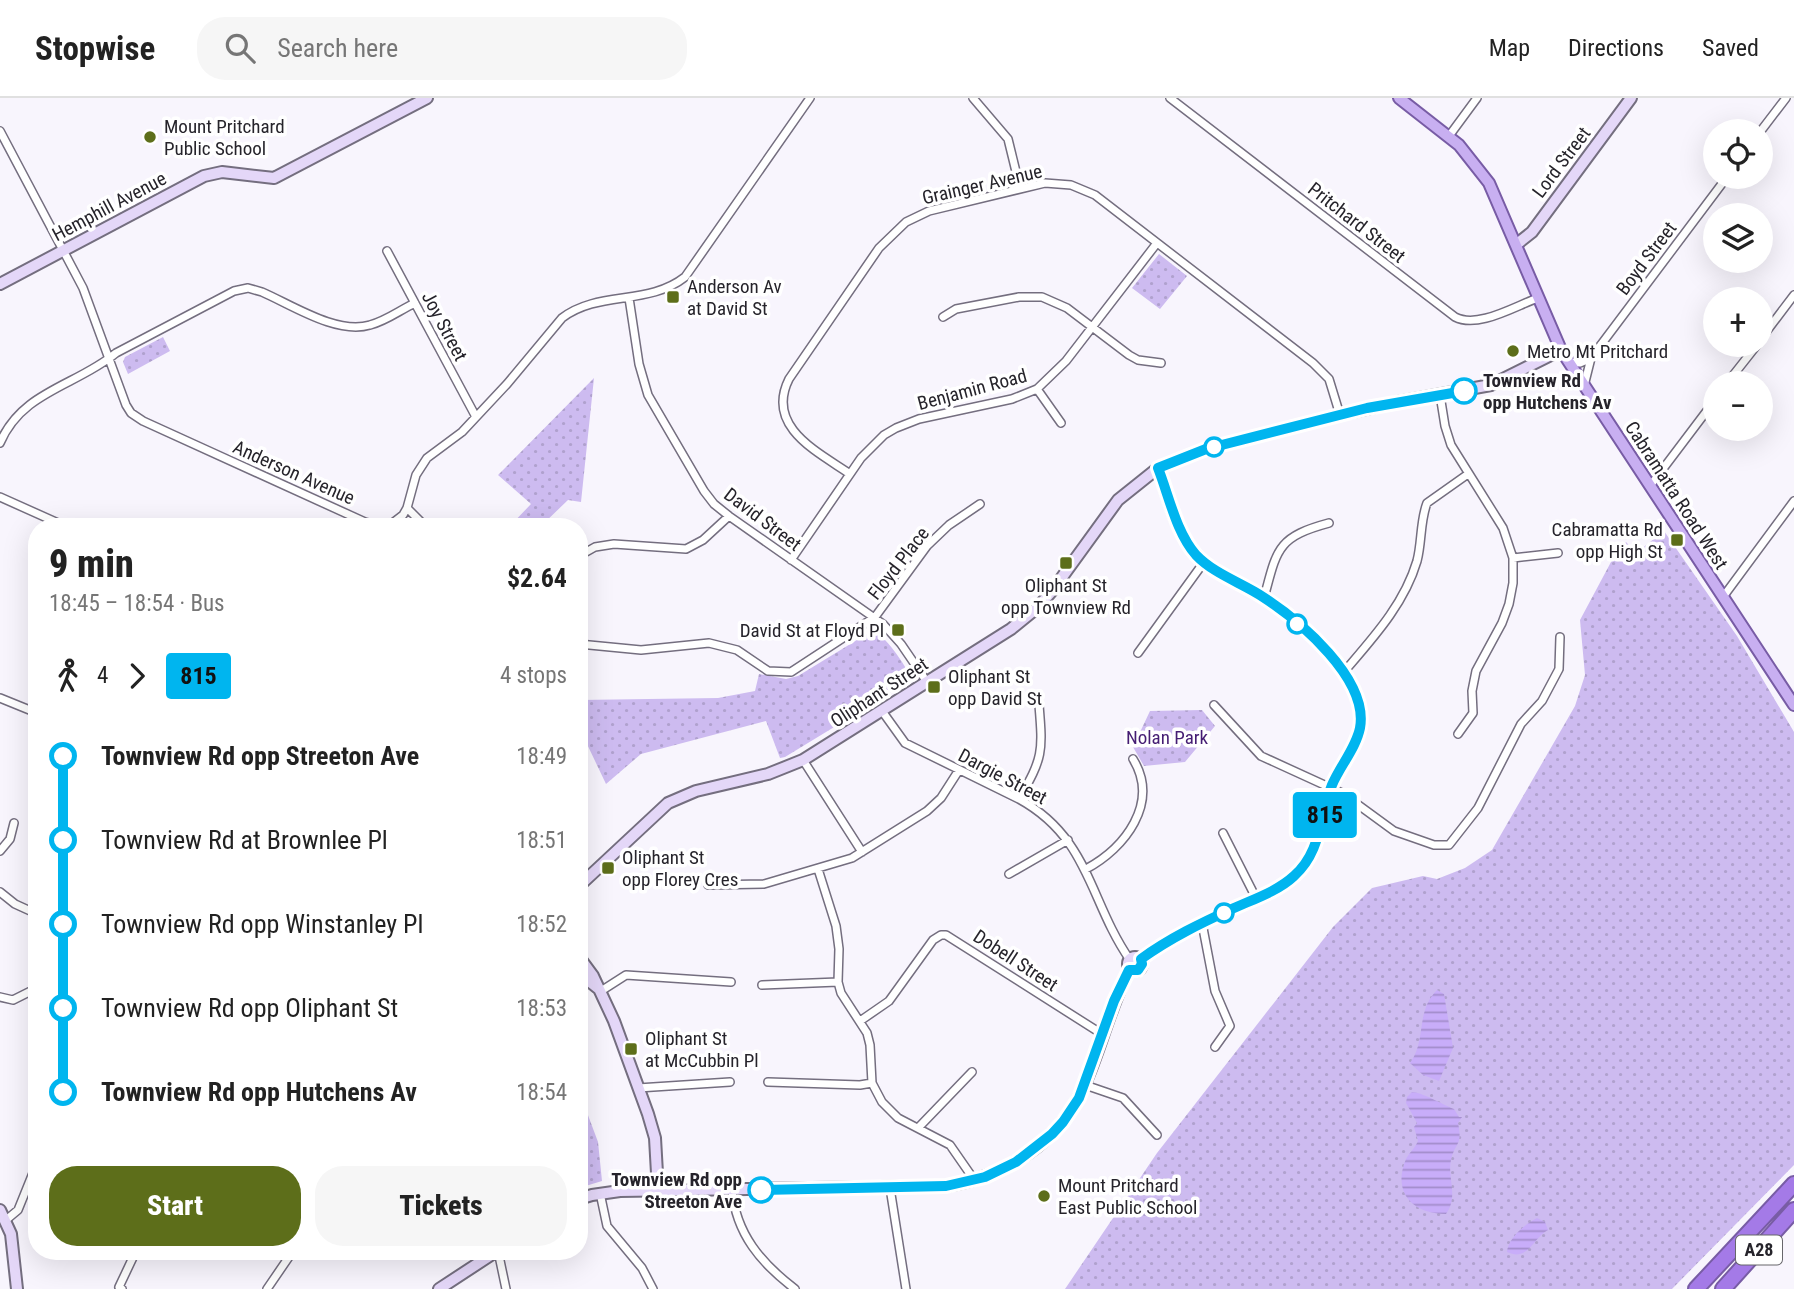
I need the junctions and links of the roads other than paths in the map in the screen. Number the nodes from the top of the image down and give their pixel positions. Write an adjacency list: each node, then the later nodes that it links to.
1 (427, 98): 16 (street, Hemphill Avenue)
2 (810, 98): 20 (street)
3 (973, 98): 12 (street)
4 (1170, 98): 21 (street, Pritchard Street)
5 (1399, 98): 11 (main road, Cabramatta Road West)
6 (1476, 98): 11 (street)
7 (1631, 98): 15 (street, Lord Street)
8 (1786, 98): 9 (street)
9 (1770, 119)
10 (0, 131): 16 (street, Anderson Avenue)
11 (1449, 136): 15 (main road, Cabramatta Road West)
12 (1020, 188): 14 (street, Grainger Avenue); 42 (street, Grainger Avenue)
13 (1718, 189): 29 (street, Boyd Street)
14 (1157, 243): 25 (street, Benjamin Road); 36 (street, Grainger Avenue)
15 (1517, 244): 21 (main road, Cabramatta Road West)
16 (63, 250): 18 (street, Hemphill Avenue); 28 (street, Anderson Avenue)
17 (387, 251): 22 (street, Joy Street)
18 (0, 284)
19 (1794, 295): 24 (street)
20 (629, 298): 38 (street); 49 (street, David Street)
21 (1538, 298): 26 (main road, Cabramatta Road West)
22 (415, 303): 28 (street); 38 (street, Joy Street)
23 (943, 317): 25 (street)
24 (1773, 323)
25 (1093, 326): 31 (street); 34 (street, Benjamin Road)
26 (1561, 350): 30 (main road, Cabramatta Road West); 35 (street, Oliphant Street)
27 (1748, 357): 32 (street)
28 (110, 358): 40 (street); 51 (street, Anderson Avenue)
29 (1591, 358): 30 (street); 33 (street, Boyd Street)
30 (1569, 362): 33 (main road, Cabramatta Road West)
31 (1161, 363)
32 (1736, 371)
33 (1584, 386): 44 (main road, Cabramatta Road West)
34 (1037, 389): 39 (street); 42 (street, Benjamin Road)
35 (1440, 395): 36 (street, Oliphant Street); 43 (street)
36 (1340, 415): 41 (street, Oliphant Street)
37 (1703, 416): 44 (street)
38 (476, 417): 48 (street)
39 (1061, 423)
40 (0, 443)
41 (1158, 468): 59 (street); 67 (street, Oliphant Street)
42 (850, 474): 58 (street, Benjamin Road)
43 (1468, 474): 57 (street); 66 (street)
44 (1650, 486): 60 (main road, Cabramatta Road West)
45 (0, 497): 50 (street)
46 (1794, 501): 60 (street)
47 (980, 504): 62 (street, Floyd Place)
48 (407, 508): 52 (street, Anderson Avenue); 53 (street)
49 (729, 516): 55 (street); 58 (street, David Street)
50 (47, 518)
51 (351, 518)
52 (399, 518)
53 (417, 518)
54 (1329, 523): 61 (street)
55 (588, 551)
56 (1558, 553): 57 (street)
57 (1513, 558): 74 (street)
58 (791, 560): 62 (street, David Street)
59 (1204, 562): 61 (street); 65 (street)
60 (1723, 597): 71 (main road, Cabramatta Road West)
61 (1264, 598): 66 (street)
62 (875, 617): 64 (street); 67 (street, David Street)
63 (1560, 637): 78 (street)
64 (588, 645)
65 (1138, 653)
66 (1343, 673): 78 (street)
67 (927, 682): 73 (street, Oliphant Street)
68 (0, 698): 72 (street)
69 (1039, 705): 79 (street)
70 (1214, 705): 78 (street)
71 (1794, 705)
72 (28, 709)
73 (882, 711): 75 (street, Oliphant Street); 77 (street, Dargie Street)
74 (1458, 734)
75 (803, 760): 84 (street); 88 (street, Oliphant Street)
76 (1133, 760): 86 (street)
77 (959, 769): 79 (street, Dargie Street); 84 (street)
78 (1331, 788): 91 (street)
79 (1019, 799): 82 (street, Dargie Street)
80 (14, 823): 83 (street)
81 (1223, 833): 91 (street)
82 (1068, 840): 86 (street, Dargie Street); 87 (street)
83 (0, 851)
84 (862, 852): 85 (street)
85 (818, 869): 89 (street); 98 (street)
86 (1086, 869): 94 (street, Dargie Street)
87 (1009, 874)
88 (588, 878)
89 (708, 885)
90 (0, 892): 92 (street)
91 (1256, 898): 93 (street)
92 (28, 910)
93 (1202, 923): 94 (street); 105 (street)
94 (1133, 963): 104 (street)
95 (588, 971): 100 (street)
96 (588, 980): 100 (street)
97 (731, 982): 100 (street)
98 (838, 982): 99 (street); 103 (street)
99 (762, 985)
100 (601, 991): 111 (street)
101 (28, 993): 102 (street)
102 (0, 997)
103 (860, 1021): 104 (street, Dobell Street); 109 (street)
104 (1102, 1034): 110 (street)
105 (1215, 1046)
106 (972, 1072): 112 (street)
107 (730, 1082): 111 (street)
108 (768, 1083): 109 (street)
109 (872, 1083): 112 (street)
110 (1085, 1085): 113 (street); 114 (street)
111 (638, 1088): 119 (street)
112 (919, 1128): 114 (street)
113 (1157, 1135)
114 (975, 1181): 117 (street)
115 (1794, 1184): 137 (highway, A28)
116 (28, 1185): 124 (street)
117 (890, 1188): 118 (street); 136 (street)
118 (732, 1190): 119 (street); 135 (street)
119 (658, 1191): 120 (street)
120 (600, 1193): 121 (street); 134 (street)
121 (588, 1196)
122 (0, 1210): 124 (street)
123 (1794, 1210): 138 (highway, A28)
124 (6, 1220): 130 (street)
125 (132, 1260): 129 (street)
126 (287, 1260): 131 (street)
127 (477, 1260): 132 (street)
128 (500, 1260): 133 (street)
129 (120, 1288)
130 (17, 1289)
131 (267, 1289)
132 (439, 1289)
133 (506, 1289)
134 (653, 1289)
135 (795, 1289)
136 (906, 1289)
137 (1696, 1289)
138 (1723, 1289)

